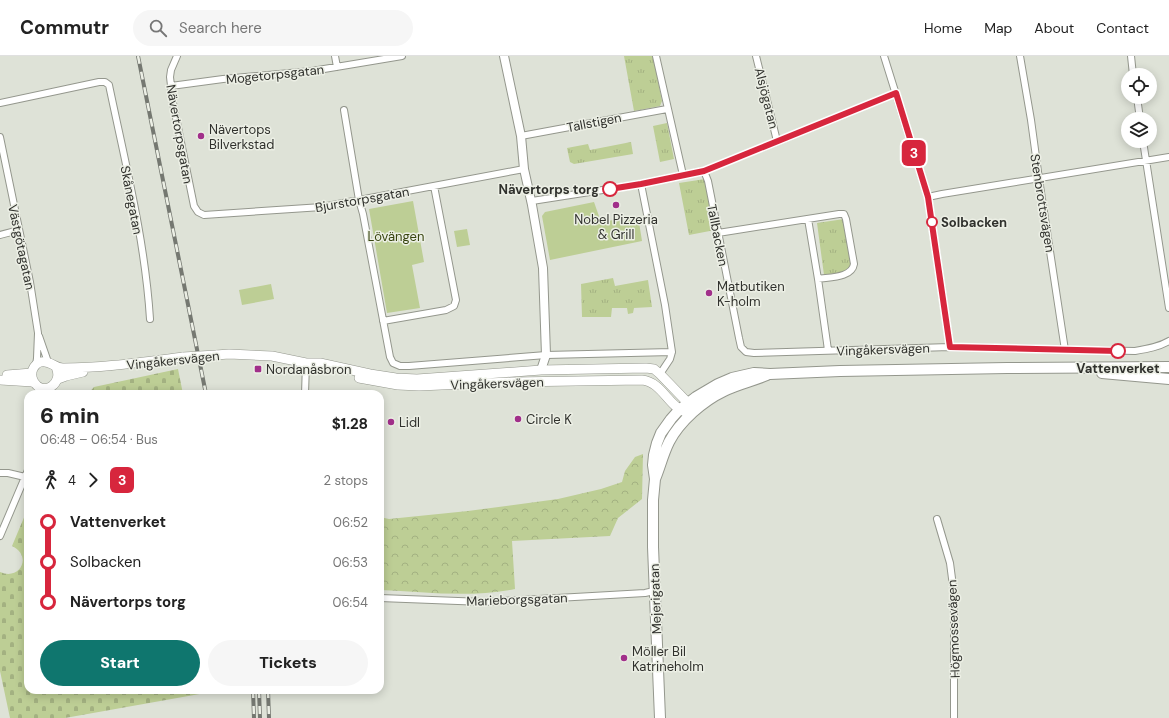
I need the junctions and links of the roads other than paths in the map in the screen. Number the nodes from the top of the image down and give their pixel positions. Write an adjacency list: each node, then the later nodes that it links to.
1 (177, 56): 12 (street, Nävertorpsgatan)
2 (335, 56): 10 (street)
3 (402, 56): 10 (street, Mogetorpsgatan)
4 (504, 56): 17 (street)
5 (656, 56): 15 (street)
6 (756, 56): 19 (street, Alsjögatan)
7 (884, 56): 13 (street)
8 (1020, 56): 26 (street, Stenbrottsvägen)
9 (1130, 56): 11 (street)
10 (337, 67): 12 (street, Mogetorpsgatan)
11 (1132, 68)
12 (171, 86): 32 (street, Nävertorpsgatan)
13 (896, 93): 19 (street); 29 (street)
14 (0, 103): 39 (street, Skånegatan)
15 (667, 109): 17 (street, Tallstigen); 25 (street)
16 (344, 110): 30 (street, Vingåkersvägen)
17 (521, 136): 23 (street)
18 (0, 137): 34 (street, Västgötagatan)
19 (777, 141): 24 (street)
20 (1144, 148): 22 (street)
21 (1169, 157): 22 (street)
22 (1146, 161): 26 (street); 38 (street)
23 (524, 169): 28 (street, Bjurstorpsgatan); 31 (street)
24 (704, 171): 25 (street); 35 (street, Tallbacken)
25 (683, 175): 27 (street)
26 (1039, 178): 29 (street); 46 (street, Stenbrottsvägen)
27 (641, 184): 31 (street); 47 (street)
28 (434, 186): 30 (street, Bjurstorpsgatan); 40 (street)
29 (928, 197): 44 (street)
30 (359, 200): 32 (street, Bjurstorpsgatan); 40 (street, Vingåkersvägen)
31 (532, 201): 48 (street)
32 (198, 212)
33 (808, 219): 35 (street); 37 (street); 37 (street)
34 (19, 230): 36 (street); 41 (street, Västgötagatan)
35 (718, 233): 43 (street, Tallbacken)
36 (0, 235)
37 (818, 279): 45 (street)
38 (1169, 308)
39 (150, 319)
40 (382, 321): 48 (street, Vingåkersvägen)
41 (38, 333): 50 (street, Västgötagatan); 54 (street, Västgötagatan)
42 (1169, 342): 46 (street, Vingåkersvägen)
43 (741, 347): 45 (street, Vingåkersvägen)
44 (950, 347): 45 (street, Vingåkersvägen); 46 (street, Vingåkersvägen)
45 (828, 350)
46 (1066, 350)
47 (672, 352): 48 (street, Vingåkersvägen); 56 (street)
48 (546, 355): 55 (street, Vingåkersvägen)
49 (306, 363): 51 (main road, Vingåkersvägen, bridge); 55 (main road, Vingåkersvägen); 61 (main road, Vingåkersvägen); 65 (street)
50 (52, 364): 51 (main road, Vingåkersvägen); 54 (main road, Vingåkersvägen); 63 (main road)
51 (112, 366): 63 (main road, Vingåkersvägen)
52 (1169, 367): 53 (main road, Vingåkersvägen)
53 (1052, 368): 57 (main road, Vingåkersvägen); 59 (main road, Vingåkersvägen)
54 (34, 369): 58 (main road, Vingåkersvägen); 64 (main road)
55 (541, 370): 56 (main road, Vingåkersvägen); 61 (main road)
56 (660, 374): 62 (main road); 66 (main road, Vingåkersvägen)
57 (770, 374): 66 (main road, Vingåkersvägen); 68 (main road, Vingåkersvägen)
58 (0, 376)
59 (1169, 379)
60 (0, 380): 64 (main road, Vingåkersvägen)
61 (540, 382): 62 (main road, Vingåkersvägen)
62 (652, 383): 67 (main road)
63 (53, 386): 64 (main road, Vingåkersvägen)
64 (37, 388)
65 (305, 390)
66 (688, 403): 67 (main road, Vingåkersvägen); 68 (main road, Vingåkersvägen)
67 (679, 410): 68 (main road); 72 (main road, Mejerigatan)
68 (692, 414): 72 (main road, Mejerigatan)
69 (0, 474): 70 (street)
70 (24, 477)
71 (24, 479): 74 (street)
72 (655, 479): 75 (main road, Mejerigatan)
73 (937, 518): 78 (street, Högmossevägen)
74 (0, 536)
75 (654, 591): 76 (street, Marieborgsgatan); 77 (main road, Mejerigatan)
76 (384, 598)
77 (660, 718)
78 (954, 718)

